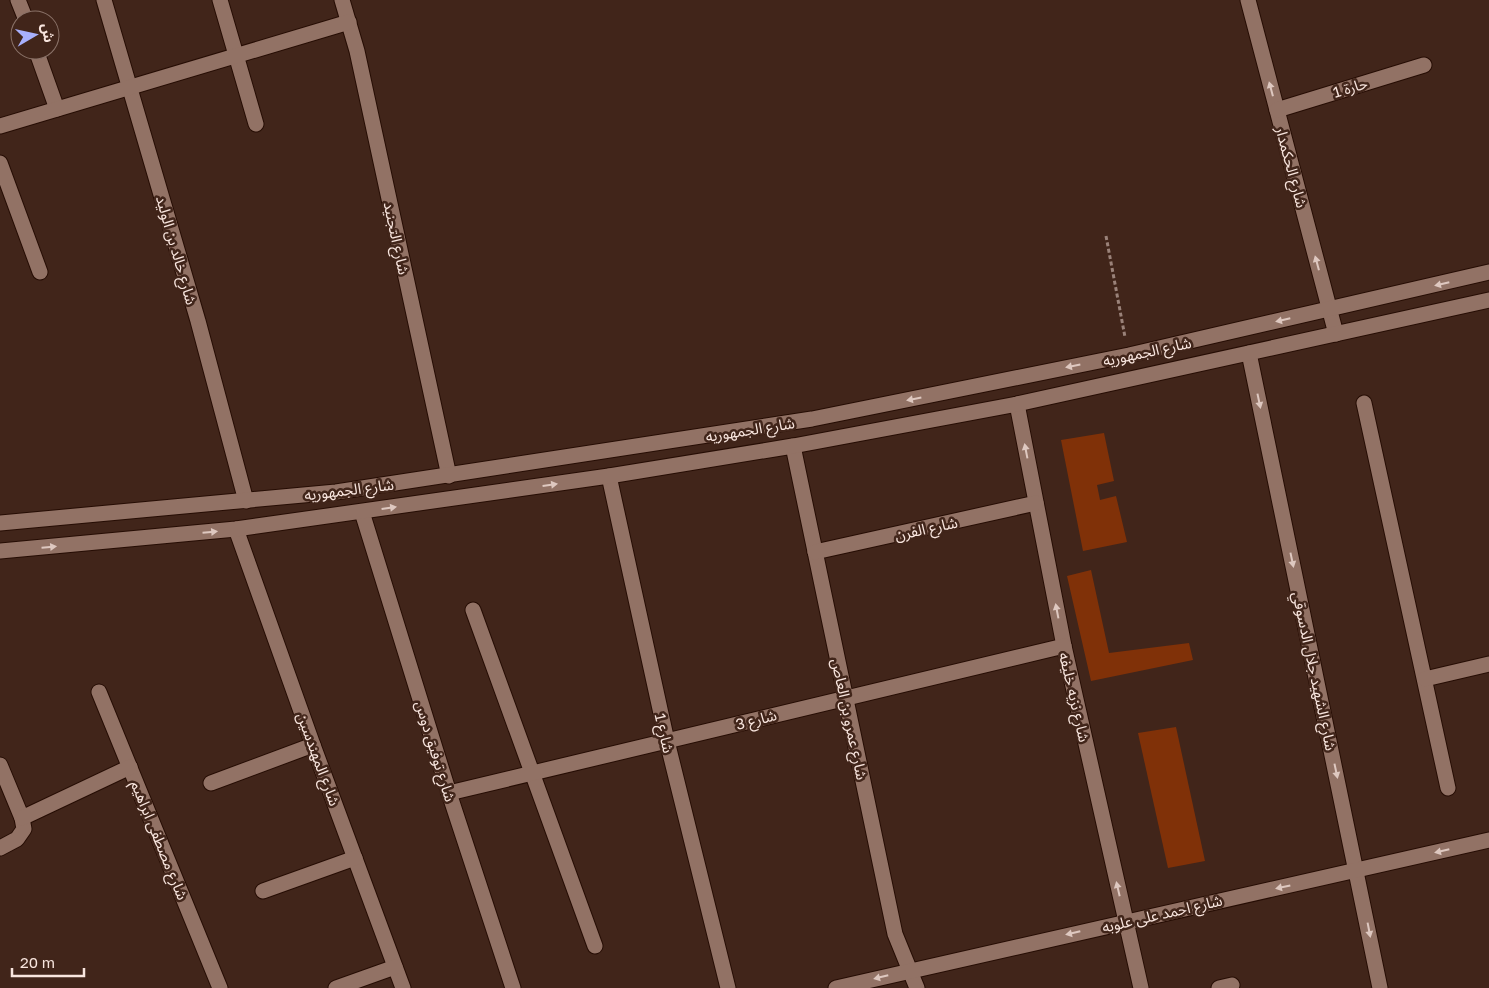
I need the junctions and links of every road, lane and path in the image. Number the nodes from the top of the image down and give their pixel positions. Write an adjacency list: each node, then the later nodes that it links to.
1 (104, 0): 9 (street, شارع خالد بن الوليد)
2 (220, 0): 6 (street)
3 (342, 0): 5 (street, شارع التجنيد)
4 (1248, 0): 11 (street, شارع الحكمدار, one-way to 4)
5 (349, 22): 6 (street); 26 (street, شارع التجنيد)
6 (236, 56): 9 (street); 12 (street)
7 (40, 60): 10 (street)
8 (1424, 65): 11 (street, حارة 1)
9 (130, 88): 10 (street); 28 (street, شارع خالد بن الوليد)
10 (57, 109): 13 (street)
11 (1277, 110): 19 (street, شارع الحكمدار, one-way to 11)
12 (256, 124)
13 (0, 126)
14 (0, 163): 16 (street)
15 (1106, 236): 22 (path)
16 (40, 272)
17 (1489, 272): 19 (street, شارع الجمهوريه, one-way to 19)
18 (1489, 300): 20 (street, شارع الجمهوريه)
19 (1329, 310): 20 (street, شارع الحكمدار); 22 (street, شارع الجمهوريه, one-way to 22)
20 (1336, 334): 21 (street, شارع الجمهوريه)
21 (1249, 353): 24 (street, شارع الجمهوريه); 53 (street, شارع الشهيد جلال الدسوقي, one-way to 53)
22 (1129, 355): 26 (street, شارع الجمهوريه, one-way to 26)
23 (1364, 403): 38 (street)
24 (1017, 404): 25 (street, شارع الجمهوريه); 29 (street, شارع نزيه خليفه, one-way to 24)
25 (793, 446): 27 (street, شارع الجمهوريه); 34 (street, شارع عمرو بن العاص)
26 (449, 476): 28 (street, شارع الجمهوريه)
27 (608, 476): 30 (street, شارع الجمهوريه, one-way to 27); 41 (street, شارع 1)
28 (246, 501): 31 (street, شارع الجمهوريه)
29 (1036, 503): 34 (street, شارع الفرن); 36 (street, شارع نزيه خليفه, one-way to 29)
30 (362, 512): 32 (street, شارع الجمهوريه); 48 (street, شارع توفيق دوس)
31 (0, 523)
32 (236, 529): 33 (street, شارع الجمهوريه, one-way to 32); 42 (street, شارع المهندسين)
33 (0, 551)
34 (815, 552): 40 (street, شارع عمرو بن العاص)
35 (474, 610): 45 (street)
36 (1064, 646): 40 (street, شارع 3); 55 (street, شارع نزيه خليفه, one-way to 36)
37 (1489, 664): 38 (street)
38 (1424, 679): 47 (street)
39 (99, 692): 44 (street, شارع مصطفى ابراهيم)
40 (845, 698): 41 (street, شارع 3); 58 (street, شارع عمرو بن العاص)
41 (667, 741): 45 (street, شارع 3); 63 (street, شارع 1)
42 (313, 746): 46 (street); 52 (street, شارع المهندسين)
43 (0, 765): 49 (street)
44 (130, 766): 49 (street); 59 (street, شارع مصطفى ابراهيم)
45 (533, 773): 48 (street, شارع 3); 56 (street)
46 (211, 783)
47 (1448, 788)
48 (449, 794): 62 (street, شارع توفيق دوس)
49 (22, 818): 51 (street)
50 (1489, 840): 53 (street, شارع احمد على علوبه, one-way to 53)
51 (0, 848)
52 (355, 858): 54 (street); 57 (street, شارع المهندسين)
53 (1357, 870): 55 (street, شارع احمد على علوبه, one-way to 55); 67 (street, شارع الشهيد جلال الدسوقي, one-way to 67)
54 (263, 891)
55 (1125, 922): 58 (street, شارع احمد على علوبه, one-way to 58); 66 (street, شارع نزيه خليفه)
56 (595, 946)
57 (395, 967): 60 (street); 61 (street, شارع المهندسين)
58 (910, 970): 64 (street, شارع احمد على علوبه, one-way to 64); 65 (street, شارع عمرو بن العاص)
59 (220, 988)
60 (336, 988)
61 (403, 988)
62 (514, 988)
63 (728, 988)
64 (836, 988)
65 (917, 988)
66 (1141, 988)
67 (1380, 988)

